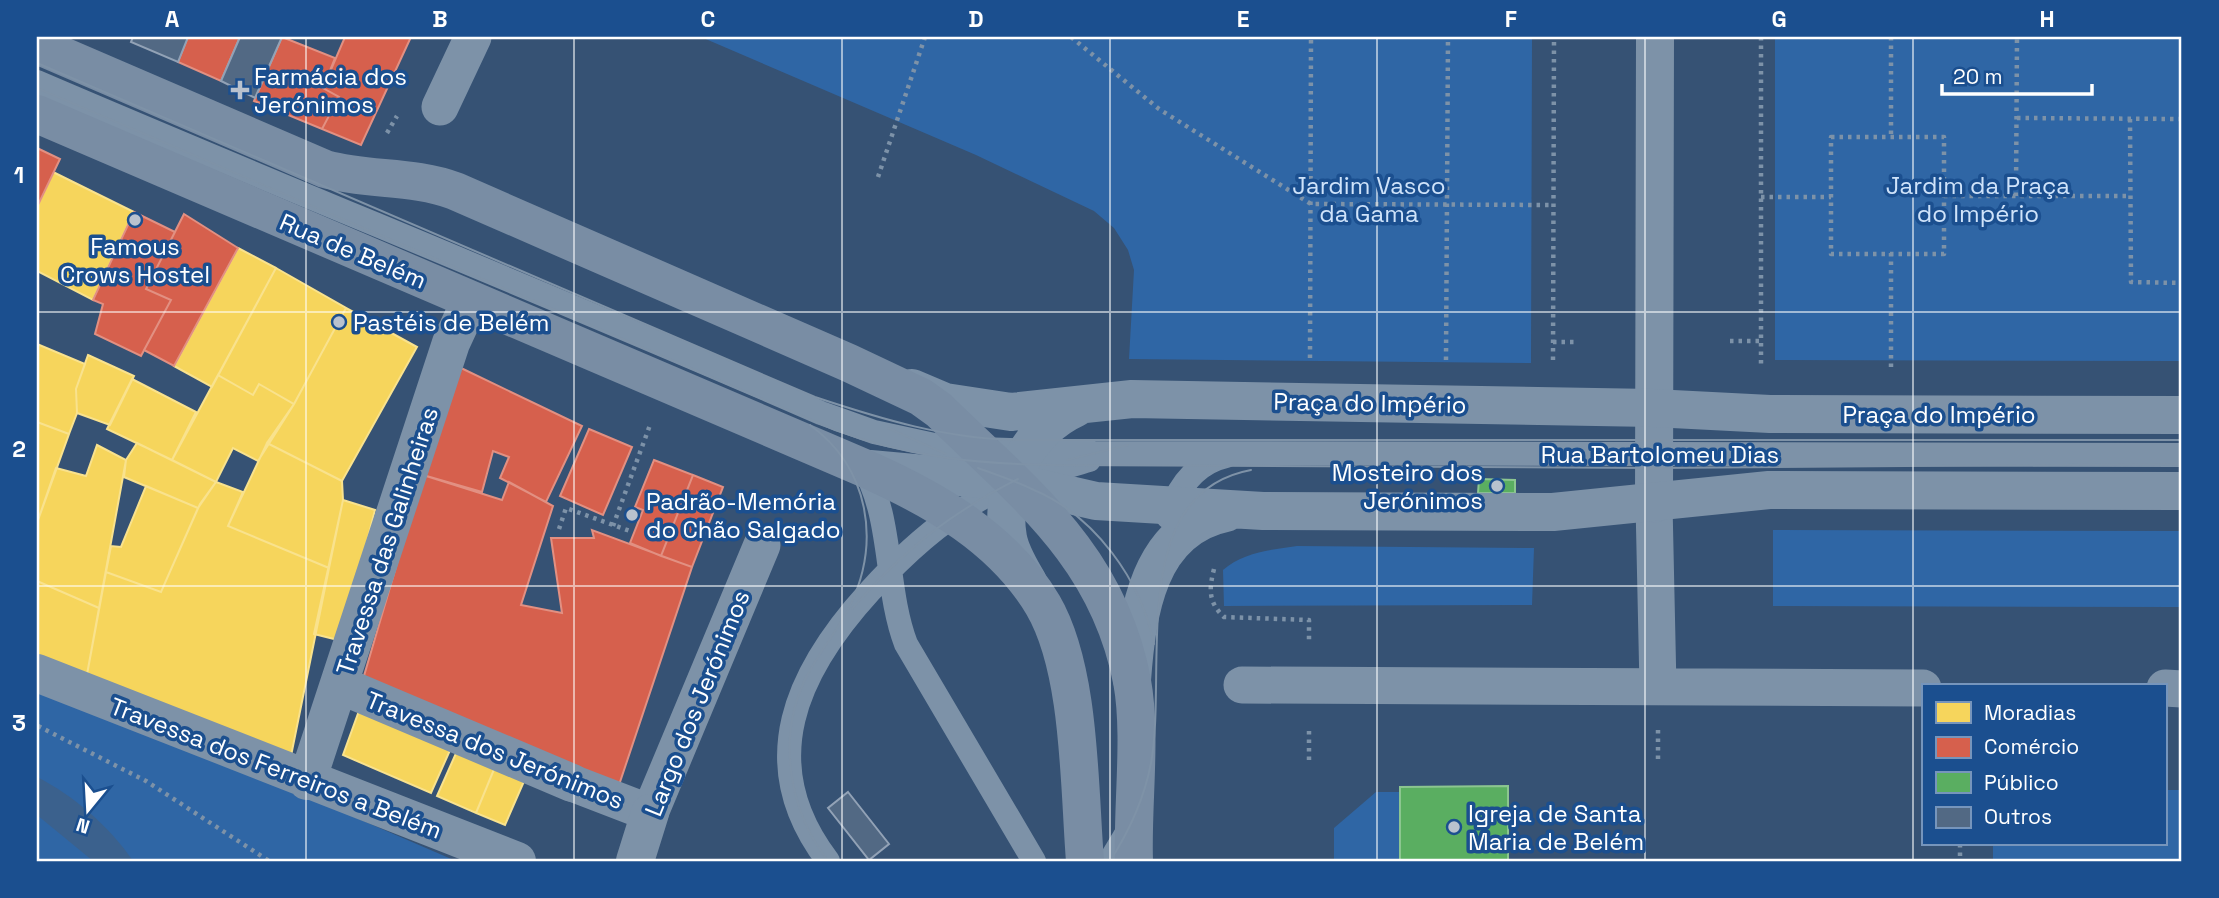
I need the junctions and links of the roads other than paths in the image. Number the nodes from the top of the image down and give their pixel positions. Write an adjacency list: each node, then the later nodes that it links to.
1 (473, 37): 5 (street)
2 (1655, 37): 13 (street)
3 (37, 45): 7 (main road, Rua de Belém)
4 (37, 82): 8 (lane, Rua de Belém)
5 (440, 107)
6 (37, 114): 9 (main road, Rua de Belém)
7 (283, 153): 8 (lane, Rua de Belém); 10 (main road, Rua de Belém)
8 (403, 233): 11 (lane, Rua de Belém)
9 (470, 302): 21 (main road, Rua de Belém); 33 (street, Travessa das Galinheiras)
10 (849, 363): 12 (street); 15 (main road)
11 (750, 382): 15 (lane, Rua de Belém); 21 (lane)
12 (1087, 404): 13 (street, Praça do Império); 20 (street)
13 (1653, 408): 14 (street, Praça do Império); 18 (street)
14 (2182, 415)
15 (981, 451): 20 (main road)
16 (1138, 452): 17 (lane, Rua Bartolomeu Dias); 20 (lane); 20 (lane)
17 (1237, 453): 18 (lane, Rua Bartolomeu Dias); 24 (lane)
18 (1654, 454): 19 (lane, Rua Bartolomeu Dias); 23 (street)
19 (2182, 455)
20 (1019, 467): 21 (street); 24 (street); 26 (lane); 30 (street); 32 (main road)
21 (864, 468): 26 (main road); 28 (lane)
22 (2182, 491): 23 (street)
23 (1654, 504): 25 (street); 35 (street)
24 (1171, 508): 25 (street); 29 (lane)
25 (1263, 511): 29 (street)
26 (956, 515): 28 (lane); 30 (main road)
27 (762, 545): 39 (street, Largo dos Jerónimos)
28 (889, 570): 43 (lane); 44 (lane)
29 (1155, 571): 32 (street)
30 (1033, 591): 45 (main road)
31 (37, 673): 37 (street, Travessa dos Ferreiros a Belém)
32 (1132, 683): 40 (main road)
33 (340, 685): 37 (street, Travessa das Galinheiras); 38 (street, Travessa dos Jerónimos)
34 (1242, 685): 35 (street)
35 (1658, 687): 36 (street)
36 (1922, 688)
37 (307, 781): 41 (street, Travessa dos Ferreiros a Belém)
38 (572, 783): 39 (street, Travessa dos Jerónimos)
39 (650, 813): 42 (street, Largo dos Jerónimos)
40 (1133, 822): 46 (lane); 47 (main road)
41 (517, 861)
42 (635, 861)
43 (828, 861)
44 (1034, 861)
45 (1085, 861)
46 (1110, 861)
47 (1134, 861)

